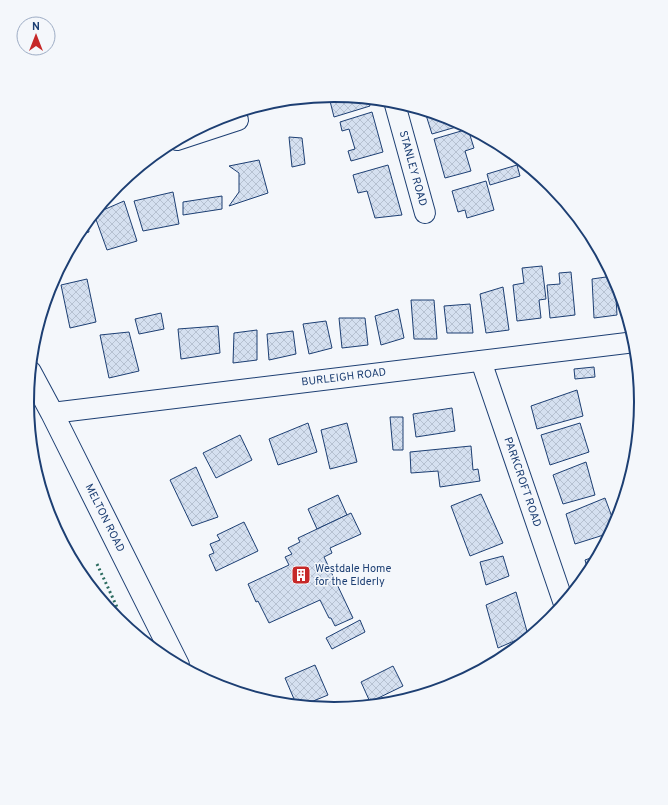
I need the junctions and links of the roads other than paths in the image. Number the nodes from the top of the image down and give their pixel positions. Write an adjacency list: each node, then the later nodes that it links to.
1 (396, 109): 4 (street, STANLEY ROAD)
2 (238, 120): 3 (street)
3 (208, 130)
4 (425, 213)
5 (628, 343): 6 (street, BURLEIGH ROAD)
6 (481, 361): 8 (street, BURLEIGH ROAD); 9 (street, PARKCROFT ROAD)
7 (35, 382): 8 (main road, MELTON ROAD)
8 (52, 413): 10 (main road, MELTON ROAD)
9 (562, 598)
10 (173, 655)

